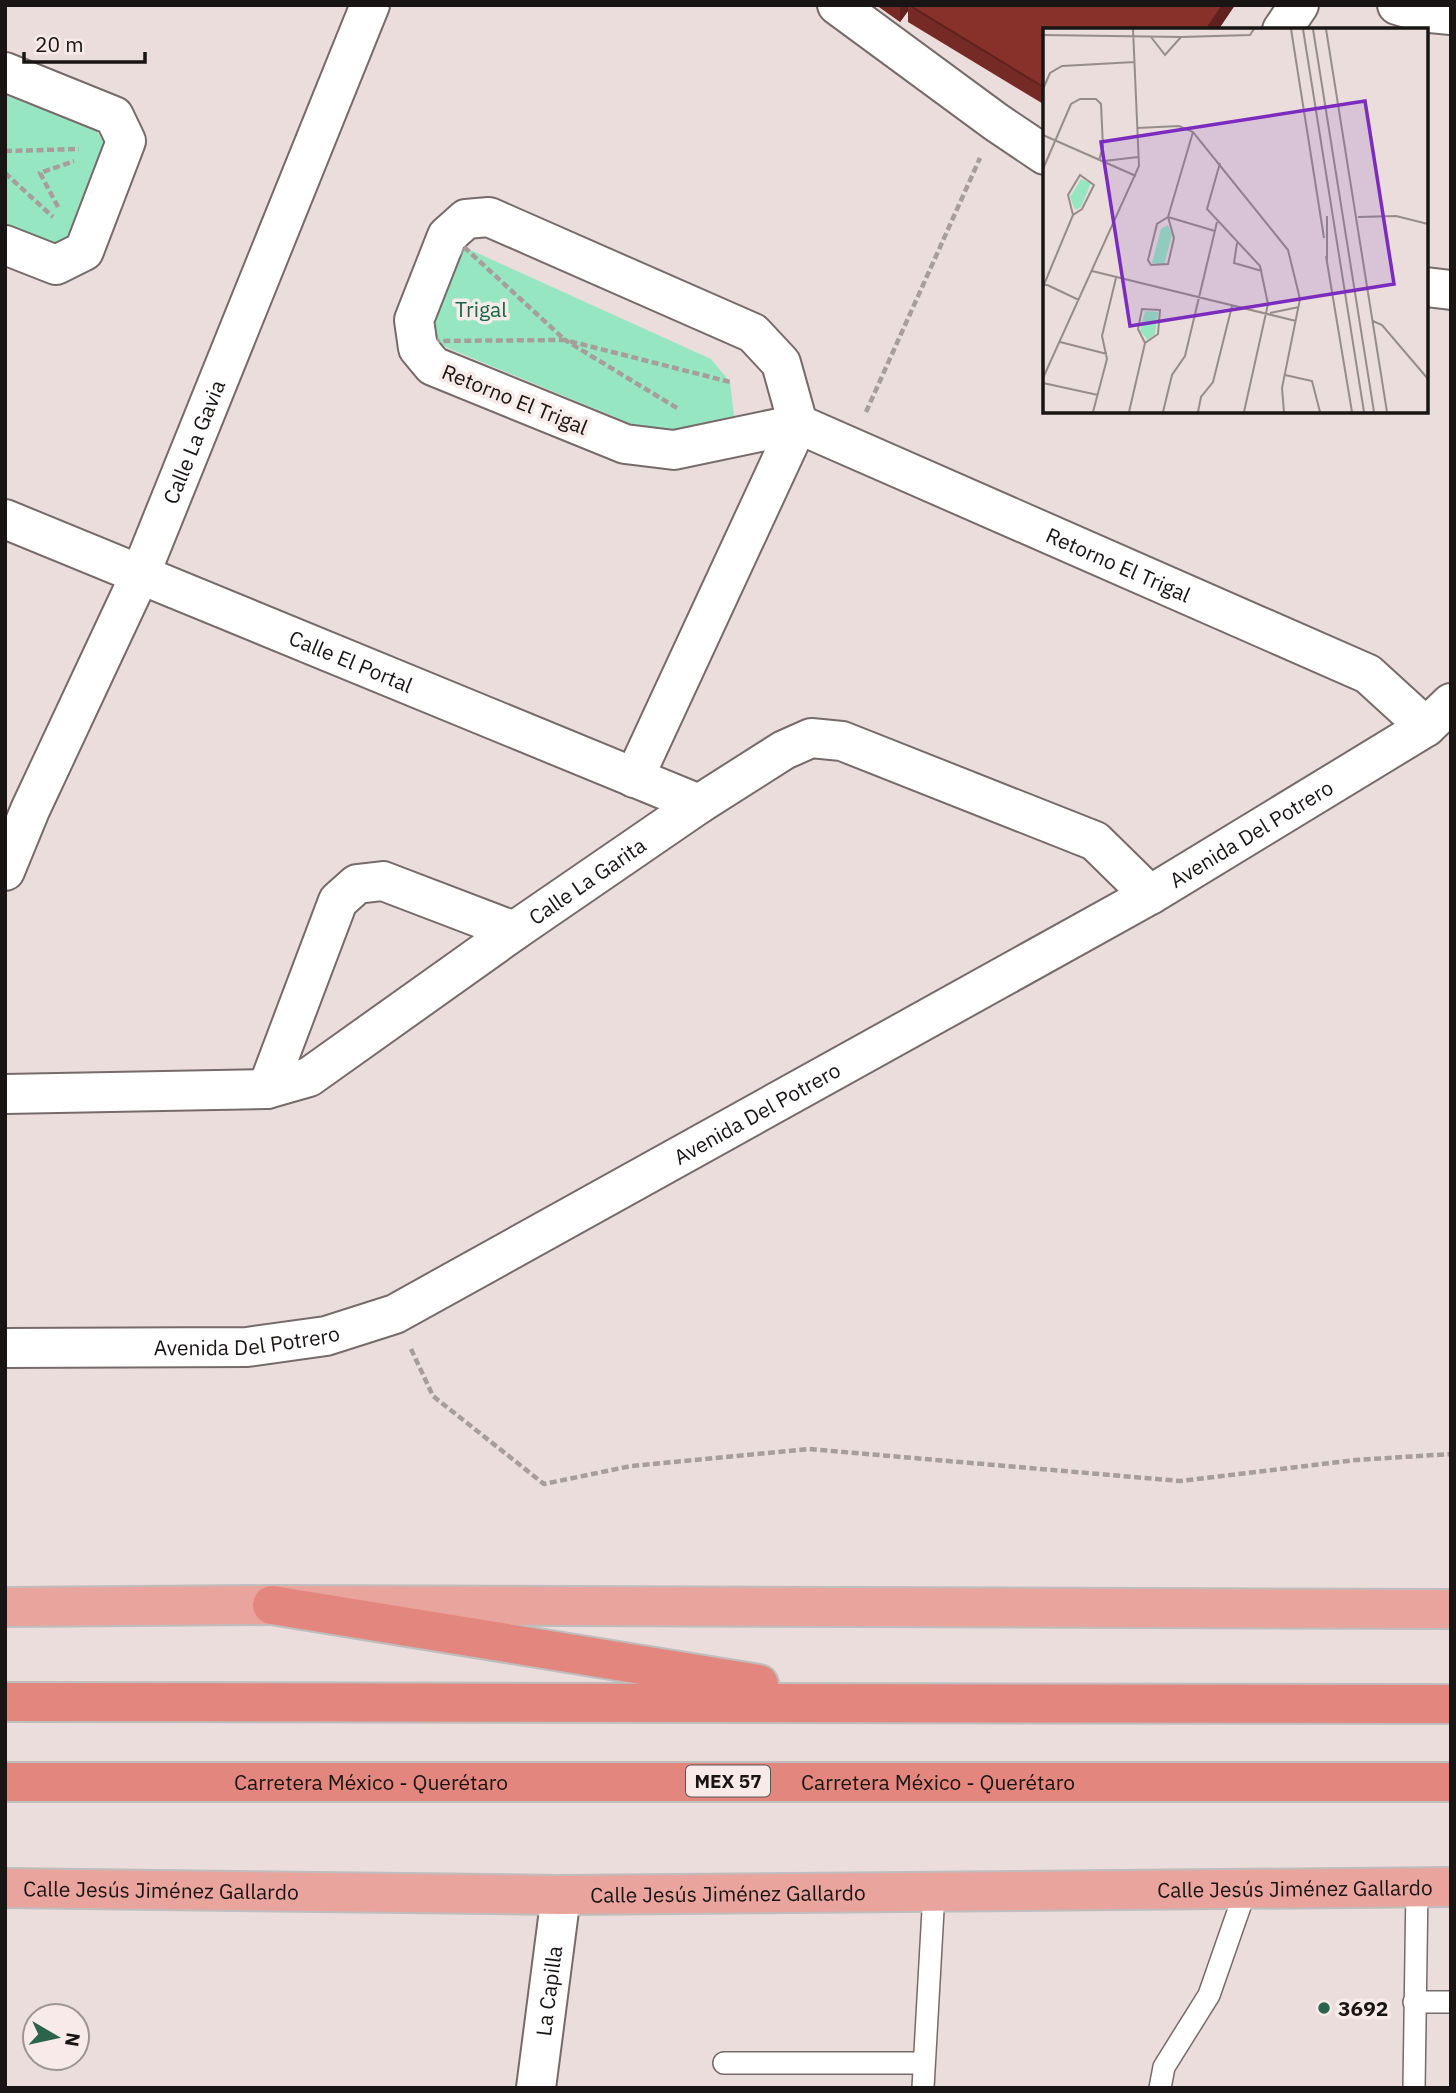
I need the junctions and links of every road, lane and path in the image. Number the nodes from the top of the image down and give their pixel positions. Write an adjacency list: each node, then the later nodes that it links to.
1 (370, 5): 27 (street, Calle La Gavia)
2 (837, 5): 10 (street)
3 (1298, 5): 7 (street)
4 (1306, 5): 8 (street)
5 (1397, 5): 6 (street)
6 (1451, 15)
7 (1283, 28)
8 (1306, 28)
9 (5, 72): 18 (street)
10 (996, 122): 13 (street); 25 (path)
11 (82, 149): 12 (path)
12 (5, 151)
13 (1043, 154)
14 (85, 157): 16 (path)
15 (5, 173): 17 (path)
16 (59, 209)
17 (62, 225)
18 (5, 244)
19 (1428, 287): 20 (street)
20 (1451, 290)
21 (565, 340): 21 (path); 22 (path); 23 (path)
22 (730, 382)
23 (680, 409)
24 (798, 424): 24 (street, Retorno El Trigal); 25 (street, Retorno El Trigal); 29 (street)
25 (850, 447): 28 (street, Retorno El Trigal)
26 (5, 519): 27 (street, Calle El Portal)
27 (140, 575): 29 (street, Calle El Portal); 31 (street, Calle La Gavia)
28 (1438, 715): 33 (street, Avenida Del Potrero)
29 (634, 778): 30 (street, Calle El Portal)
30 (699, 804): 33 (street, Calle La Garita); 34 (street, Calle La Garita)
31 (18, 805): 32 (street, Calle La Gavia)
32 (5, 871)
33 (1150, 895): 37 (street, Avenida Del Potrero)
34 (514, 931): 35 (street, Calle La Garita); 35 (street)
35 (267, 1089): 36 (street, Calle La Garita)
36 (5, 1094)
37 (395, 1314): 38 (street, Avenida Del Potrero); 39 (path)
38 (5, 1348)
39 (1451, 1454)
40 (272, 1605): 41 (main road); 42 (main road); 44 (highway)
41 (5, 1607)
42 (1451, 1609)
43 (5, 1702): 44 (highway)
44 (875, 1703): 45 (highway)
45 (1451, 1704)
46 (5, 1782): 47 (highway, Carretera México - Querétaro / MEX 57)
47 (1451, 1782)
48 (1434, 1887): 50 (main road, Calle Jesús Jiménez Gallardo); 53 (lane)
49 (5, 1888): 52 (main road, Calle Jesús Jiménez Gallardo)
50 (1246, 1889): 51 (main road, Calle Jesús Jiménez Gallardo); 59 (lane)
51 (933, 1892): 52 (main road, Calle Jesús Jiménez Gallardo); 56 (lane)
52 (561, 1895): 57 (street, La Capilla)
53 (1415, 2002): 54 (lane); 60 (lane)
54 (1451, 2002)
55 (724, 2063): 56 (lane)
56 (924, 2063): 58 (lane)
57 (536, 2088)
58 (923, 2088)
59 (1160, 2088)
60 (1414, 2088)

